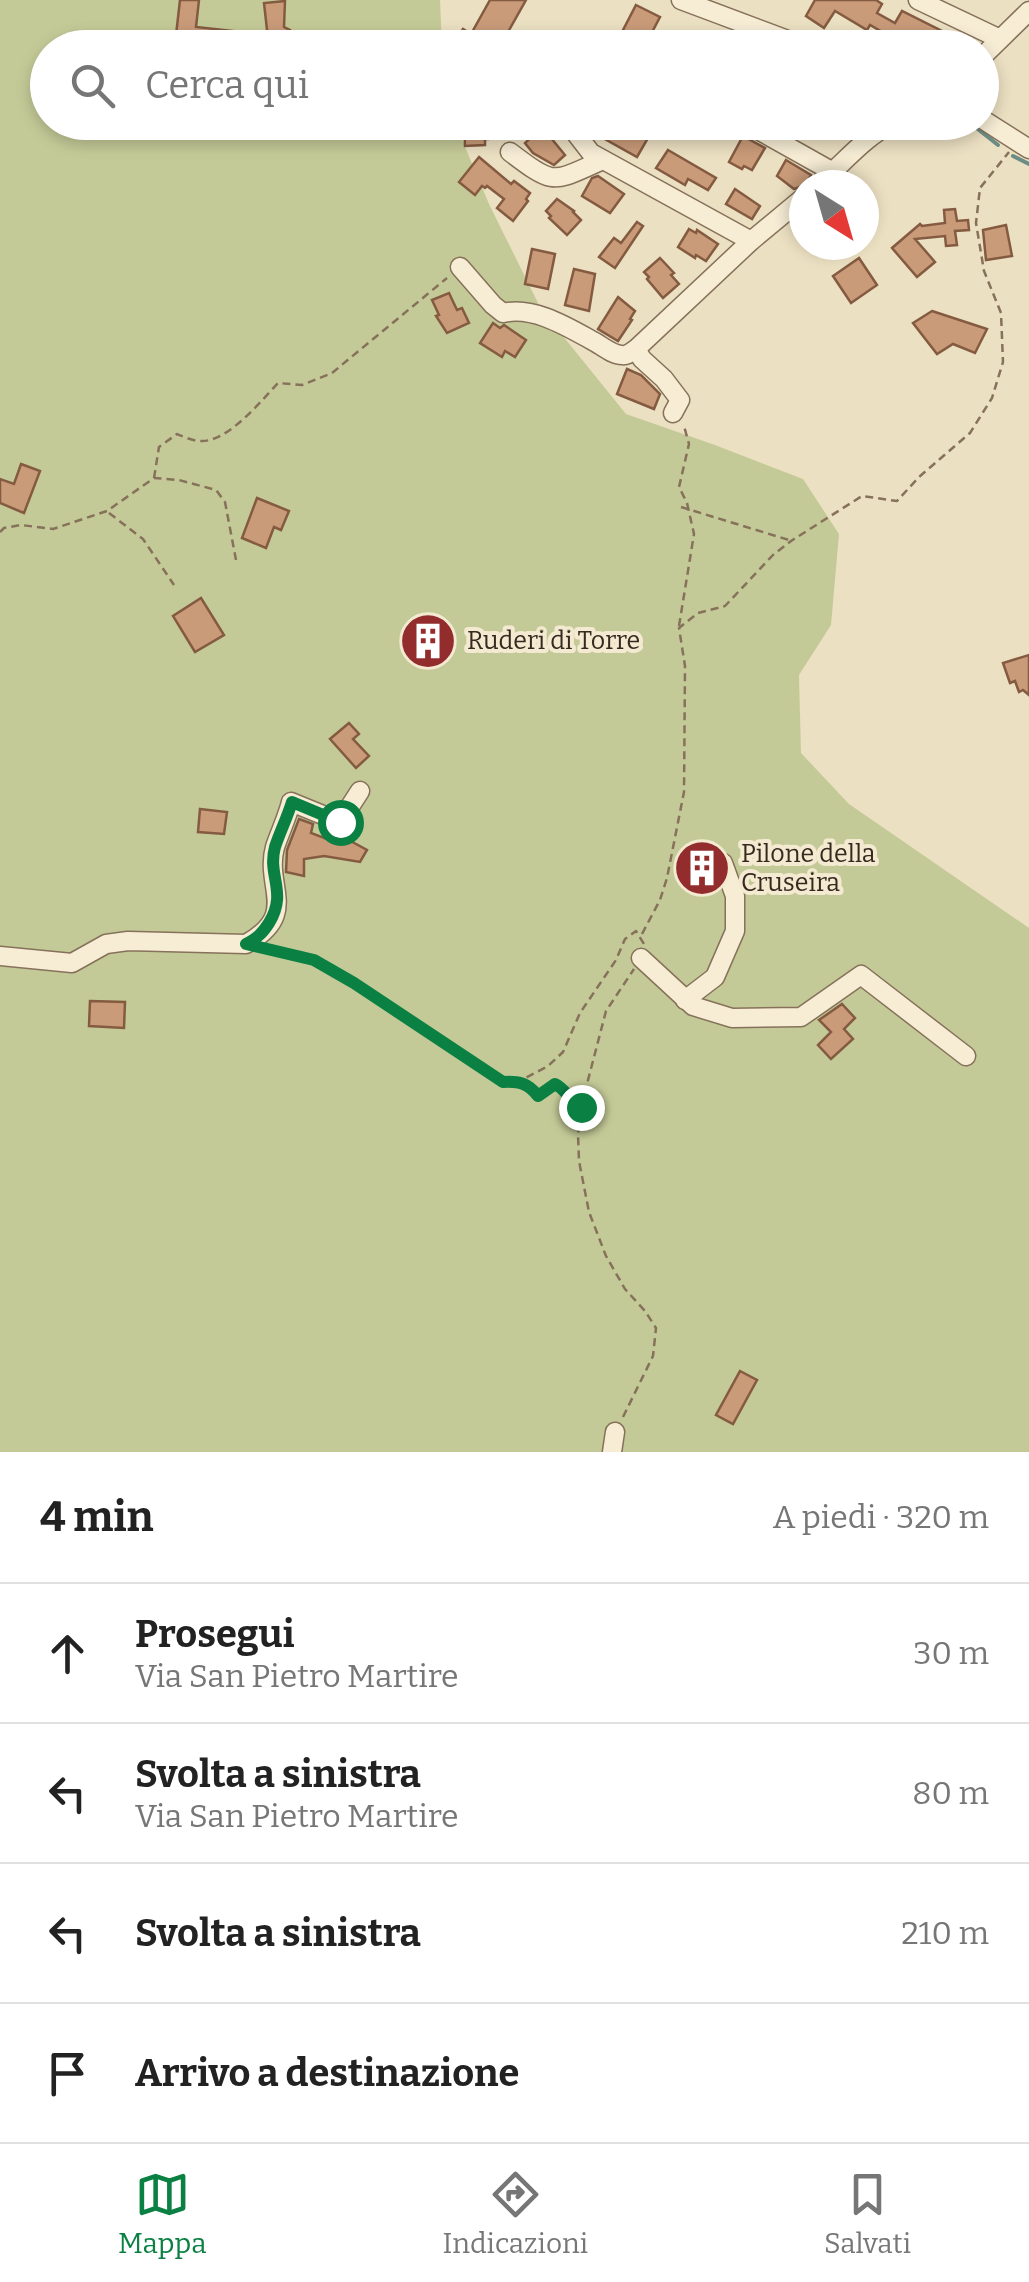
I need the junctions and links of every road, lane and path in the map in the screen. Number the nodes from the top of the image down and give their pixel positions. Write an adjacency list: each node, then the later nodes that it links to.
1 (681, 0): 4 (street)
2 (918, 0): 5 (street)
3 (1029, 11): 6 (street)
4 (761, 30)
5 (981, 30)
6 (1000, 39)
7 (999, 130): 11 (street)
8 (581, 140): 13 (street)
9 (776, 140): 14 (street)
10 (866, 140): 15 (street)
11 (1023, 146): 26 (path)
12 (510, 152): 13 (street)
13 (603, 160): 17 (street)
14 (829, 170)
15 (835, 170)
16 (789, 209): 17 (street)
17 (751, 241): 19 (street)
18 (460, 267): 19 (street); 21 (path)
19 (636, 349): 20 (street)
20 (673, 413): 23 (path)
21 (154, 478): 24 (path); 27 (path)
22 (681, 506): 23 (path)
23 (688, 509): 26 (path); 29 (path)
24 (107, 511): 25 (path); 28 (path)
25 (0, 532)
26 (791, 541): 29 (path)
27 (236, 560)
28 (174, 585)
29 (679, 628): 32 (path)
30 (360, 791): 33 (street)
31 (722, 863): 36 (street)
32 (641, 936): 35 (path); 38 (path)
33 (246, 944): 34 (street); 38 (path)
34 (0, 956)
35 (641, 958): 36 (street); 39 (path)
36 (686, 1000): 37 (street)
37 (966, 1056)
38 (520, 1081): 39 (path)
39 (581, 1107): 40 (path)
40 (615, 1432): 41 (street)
41 (612, 1452)

